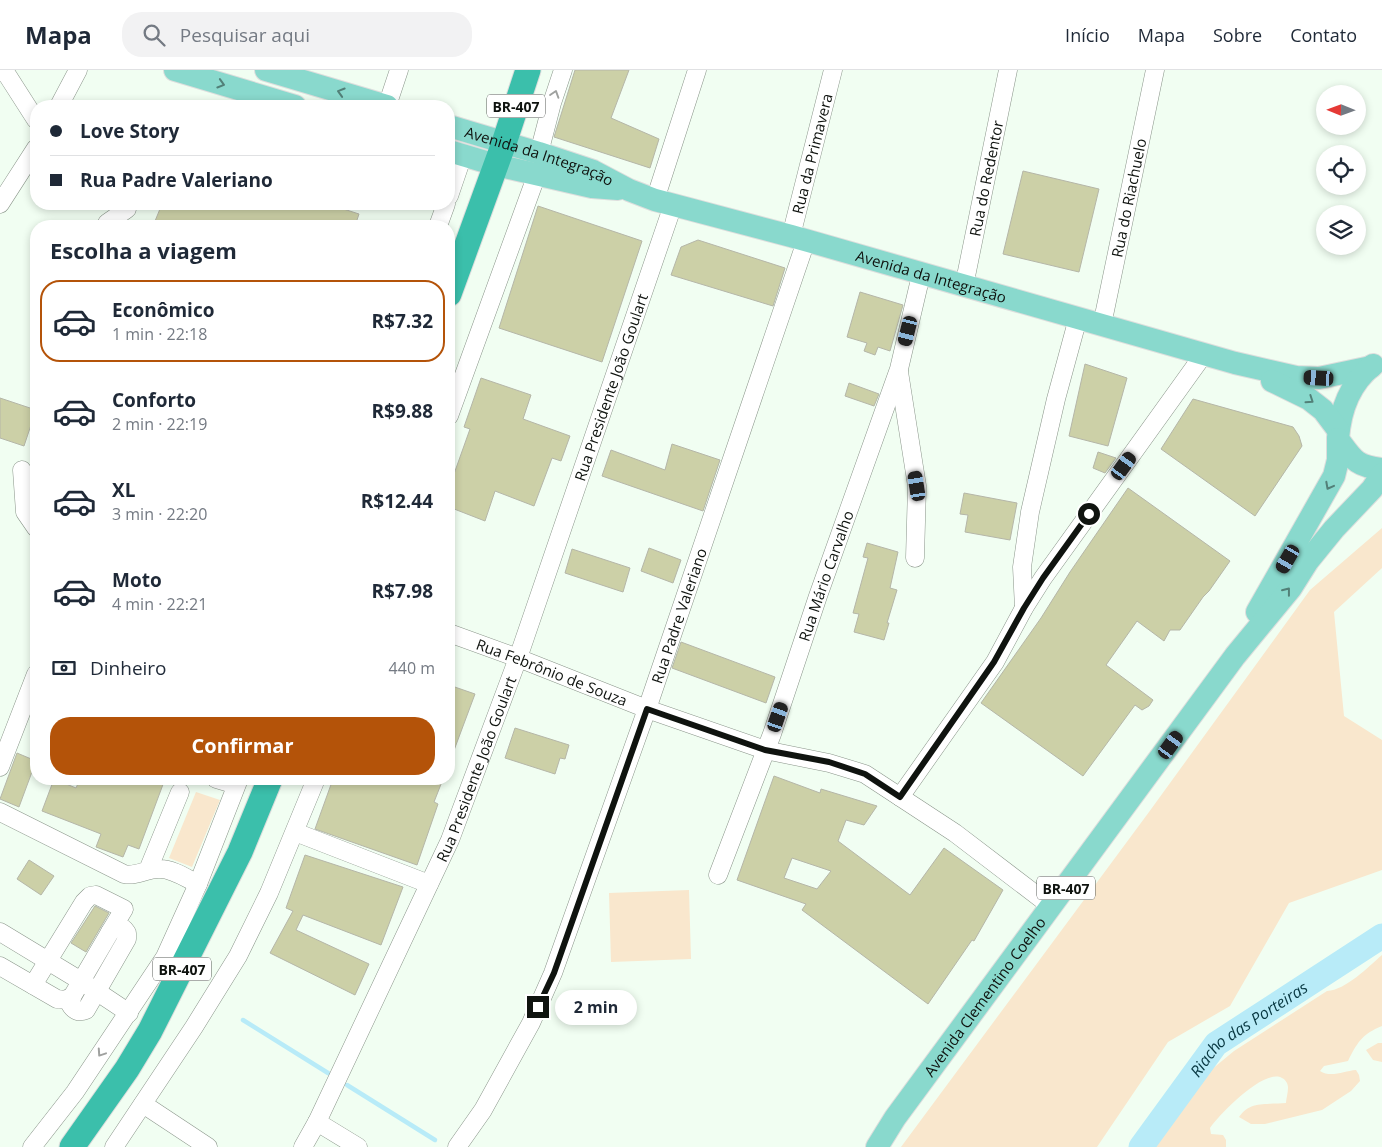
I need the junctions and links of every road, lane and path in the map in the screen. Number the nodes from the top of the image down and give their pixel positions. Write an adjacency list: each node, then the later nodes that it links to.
1 (4, 70): 16 (street)
2 (78, 70): 12 (street)
3 (175, 70): 13 (main road, one-way to 13)
4 (268, 70): 14 (main road, one-way to 4)
5 (399, 70): 15 (street)
6 (528, 70): 19 (highway, BR-407)
7 (563, 70): 21 (street, one-way to 7)
8 (697, 70): 22 (street, Rua Presidente João Goulart)
9 (833, 70): 26 (street, Rua da Primavera)
10 (1008, 70): 29 (street, Rua do Redentor)
11 (1155, 70): 31 (street, Rua do Riachuelo)
12 (62, 100)
13 (275, 100)
14 (367, 100)
15 (389, 100)
16 (30, 111)
17 (455, 129): 19 (main road, Avenida da Integração)
18 (456, 153): 19 (main road, Avenida da Integração)
19 (500, 154): 21 (main road, Avenida da Integração); 28 (highway, BR-407)
20 (30, 157): 23 (street)
21 (538, 163): 22 (main road, Avenida da Integração); 36 (street)
22 (664, 202): 26 (main road, Avenida da Integração); 46 (street, Rua Presidente João Goulart)
23 (0, 204)
24 (125, 210): 25 (street)
25 (110, 220)
26 (798, 239): 27 (main road, Avenida da Integração); 48 (street, Rua Padre Valeriano)
27 (921, 274): 29 (main road, Avenida da Integração); 35 (street, Rua Mário Carvalho)
28 (455, 278)
29 (964, 286): 30 (main road, Avenida da Integração)
30 (1078, 318): 31 (main road, Avenida da Integração); 43 (street)
31 (1102, 325): 32 (main road, Avenida da Integração)
32 (1204, 354): 34 (main road, Avenida da Integração); 43 (street)
33 (1379, 362): 34 (main road, Avenida da Integração); 37 (main road, Avenida Clementino Coelho)
34 (1235, 363): 37 (main road, Avenida da Integração, one-way to 37)
35 (899, 369): 42 (street); 49 (street, Rua Mário Carvalho)
36 (455, 399)
37 (1338, 435): 38 (main road, Avenida da Integração); 45 (main road, Avenida Clementino Coelho, one-way to 45)
38 (1382, 469)
39 (22, 470): 41 (street)
40 (1382, 474): 45 (main road, Avenida Clementino Coelho, one-way to 40)
41 (30, 519)
42 (915, 558)
43 (1024, 608): 55 (street)
44 (455, 636): 46 (street, Rua Febrônio de Souza)
45 (1235, 656): 62 (main road, Avenida Clementino Coelho / BR-407)
46 (518, 658): 48 (street, Rua Febrônio de Souza); 61 (street, Rua Presidente João Goulart)
47 (30, 690): 50 (street)
48 (647, 709): 49 (street, Rua Febrônio de Souza); 80 (street, Rua Padre Valeriano)
49 (765, 750): 55 (street, Rua Febrônio de Souza); 59 (street, Rua Mário Carvalho)
50 (0, 767)
51 (237, 785): 60 (street)
52 (268, 785): 74 (highway, BR-407)
53 (314, 785): 57 (street)
54 (180, 792): 58 (street)
55 (900, 797): 62 (street, Rua Febrônio de Souza)
56 (0, 812): 58 (street)
57 (295, 832): 61 (street); 71 (street)
58 (148, 870): 60 (street)
59 (718, 875)
60 (198, 884): 70 (street)
61 (429, 884): 73 (street, Rua Presidente João Goulart)
62 (1052, 908): 72 (main road, Avenida Clementino Coelho / BR-407)
63 (0, 932): 65 (street)
64 (110, 932): 65 (street); 68 (street); 69 (street)
65 (48, 960): 67 (street); 68 (street)
66 (0, 966): 67 (street)
67 (33, 985): 68 (street)
68 (77, 988): 69 (street); 69 (street)
69 (97, 991): 70 (street)
70 (129, 1013): 75 (street, one-way to 75)
71 (144, 1104): 76 (street); 77 (street)
72 (895, 1118): 81 (main road, Avenida Clementino Coelho / BR-407); 82 (main road, Avenida Clementino Coelho / BR-407)
73 (317, 1122): 78 (street, Rua Presidente João Goulart); 79 (street)
74 (73, 1143)
75 (32, 1147)
76 (114, 1147)
77 (208, 1147)
78 (302, 1147)
79 (358, 1147)
80 (458, 1147)
81 (864, 1147)
82 (877, 1147)

